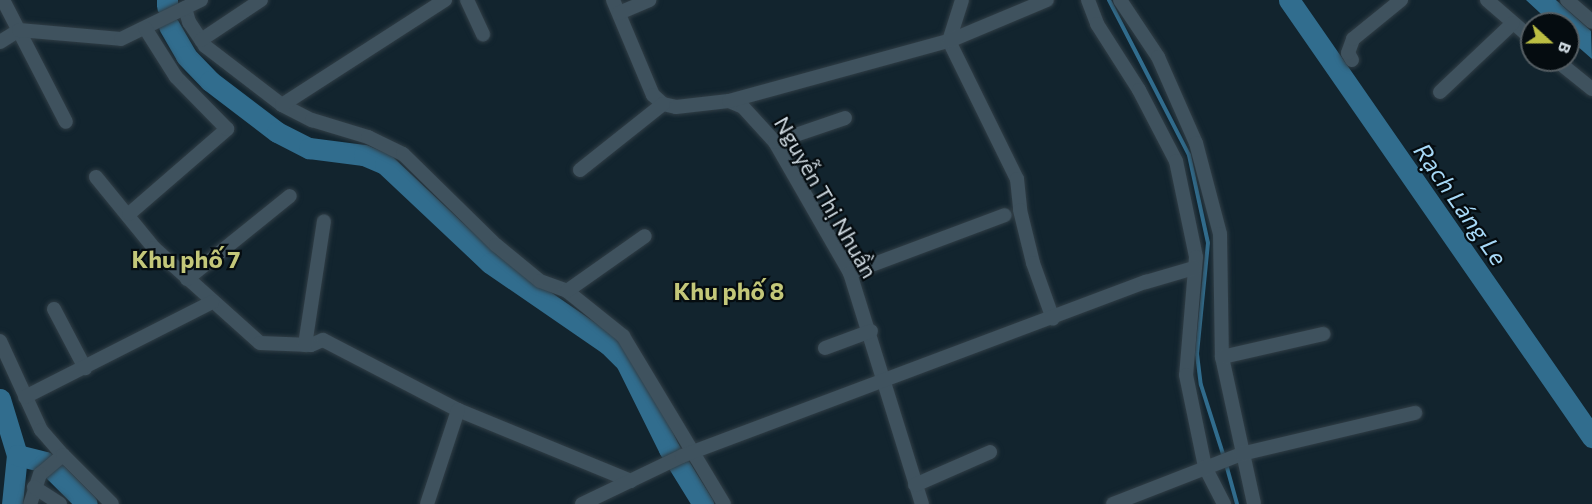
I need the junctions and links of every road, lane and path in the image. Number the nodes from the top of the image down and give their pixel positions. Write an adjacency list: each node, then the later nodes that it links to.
1 (3, 0): 20 (street)
2 (201, 0): 15 (street)
3 (261, 0): 22 (street)
4 (445, 0): 31 (street)
5 (467, 0): 21 (street)
6 (649, 0): 14 (street)
7 (962, 0): 23 (street)
8 (1047, 0): 23 (street)
9 (1088, 0): 42 (street)
10 (1120, 0): 54 (street)
11 (1401, 0): 25 (street)
12 (1487, 0): 17 (street)
13 (1573, 2): 16 (street)
14 (616, 6): 30 (street)
15 (185, 8): 18 (street); 22 (street)
16 (1592, 22)
17 (1513, 23): 19 (street); 28 (street)
18 (145, 28): 20 (street); 38 (street)
19 (1520, 29)
20 (19, 30): 24 (street); 33 (street)
21 (483, 34)
22 (201, 40): 31 (street)
23 (949, 41): 29 (street); 48 (street)
24 (0, 42)
25 (1352, 60)
26 (1571, 72): 27 (street)
27 (1592, 89)
28 (1440, 92)
29 (729, 101): 30 (street); 34 (street, Nguyễn Thị Nhuần)
30 (663, 104): 35 (street)
31 (282, 105): 45 (street)
32 (845, 118): 34 (street)
33 (66, 122)
34 (775, 142): 43 (street, Nguyễn Thị Nhuần)
35 (579, 170)
36 (96, 177): 38 (street)
37 (290, 196): 44 (street)
38 (129, 214): 44 (street)
39 (1005, 215): 43 (street)
40 (324, 221): 52 (street)
41 (645, 236): 45 (street)
42 (1194, 268): 48 (street); 64 (street)
43 (850, 273): 49 (street, Nguyễn Thị Nhuần)
44 (187, 279): 46 (street)
45 (567, 291): 61 (street)
46 (212, 302): 52 (street); 55 (street)
47 (54, 309): 55 (street)
48 (1053, 319): 56 (street)
49 (871, 331): 53 (street); 56 (street, Nguyễn Thị Nhuần)
50 (1323, 334): 54 (street)
51 (0, 341): 57 (street)
52 (305, 345): 58 (street)
53 (825, 348)
54 (1222, 357): 62 (street)
55 (85, 368): 57 (street)
56 (883, 381): 61 (street); 67 (street, Nguyễn Thị Nhuần)
57 (25, 397): 63 (street)
58 (458, 410): 66 (street); 71 (street)
59 (1415, 413): 62 (street)
60 (990, 452): 67 (street)
61 (686, 455): 66 (street); 73 (street)
62 (1239, 455): 64 (street); 77 (street)
63 (59, 457): 65 (street); 70 (street)
64 (1209, 466): 75 (street); 76 (street)
65 (37, 481): 68 (street); 69 (street)
66 (631, 481): 72 (street)
67 (915, 485): 74 (street, Nguyễn Thị Nhuần)
68 (30, 504)
69 (60, 504)
70 (112, 504)
71 (426, 504)
72 (582, 504)
73 (724, 504)
74 (922, 504)
75 (1113, 504)
76 (1224, 504)
77 (1254, 504)

